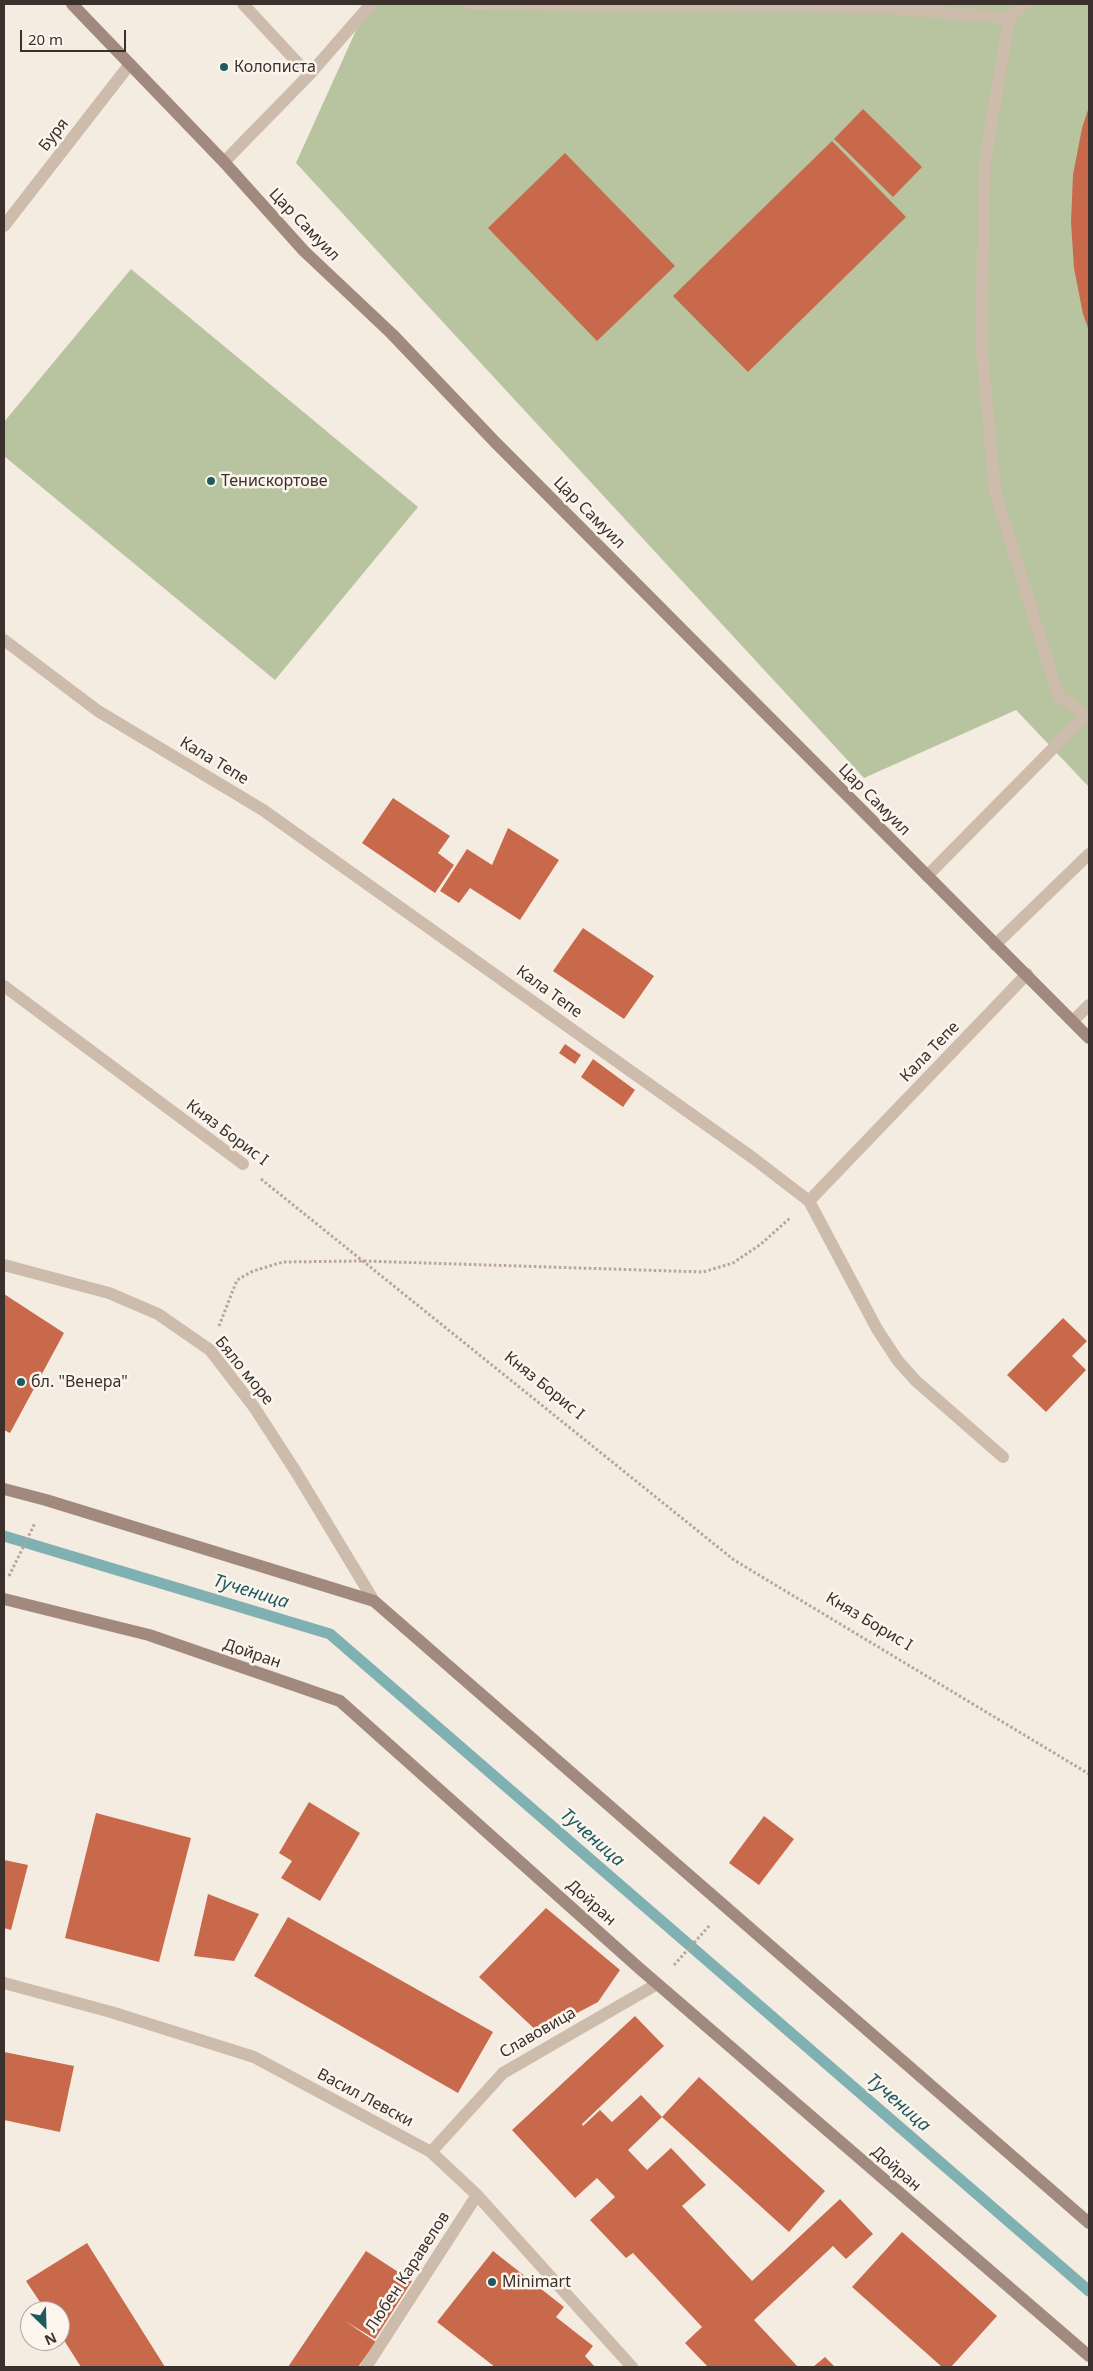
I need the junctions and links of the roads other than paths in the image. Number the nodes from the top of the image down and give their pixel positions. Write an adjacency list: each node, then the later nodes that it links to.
1 (72, 4): 7 (main road, Цар Самуил)
2 (243, 4): 8 (street)
3 (372, 4): 8 (street)
4 (471, 4): 6 (street)
5 (1024, 4): 6 (street)
6 (1009, 18): 12 (street)
7 (130, 64): 9 (main road, Цар Самуил); 10 (street, Буря)
8 (309, 75): 9 (street)
9 (224, 162): 14 (main road, Цар Самуил)
10 (4, 226)
11 (4, 640): 22 (street, Кала Тепе)
12 (1087, 717): 14 (street)
13 (1089, 854): 15 (street)
14 (927, 876): 15 (main road, Цар Самуил)
15 (995, 945): 16 (main road, Цар Самуил)
16 (1027, 974): 19 (main road, Цар Самуил); 22 (street, Кала Тепе)
17 (4, 986): 21 (street, Княз Борис I)
18 (1089, 1004): 19 (street)
19 (1073, 1021): 20 (main road, Цар Самуил)
20 (1089, 1038)
21 (243, 1164)
22 (809, 1201): 24 (street)
23 (4, 1265): 27 (street, Бяло море)
24 (1003, 1458)
25 (4, 1489): 27 (main road)
26 (4, 1599): 29 (main road, Дойран)
27 (374, 1601): 32 (main road)
28 (4, 1984): 30 (street, Васил Левски)
29 (657, 1984): 30 (street, Славовица); 33 (main road, Дойран)
30 (431, 2152): 31 (street, Васил Левски)
31 (477, 2195): 34 (street, Любен Каравелов); 35 (street, Васил Левски)
32 (1089, 2223)
33 (1089, 2356)
34 (366, 2367)
35 (632, 2367)

